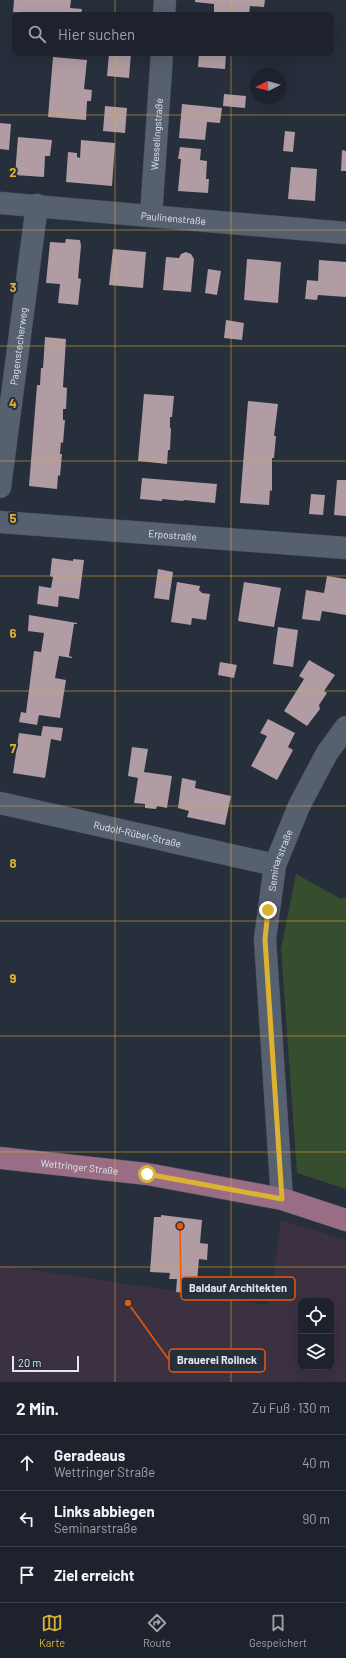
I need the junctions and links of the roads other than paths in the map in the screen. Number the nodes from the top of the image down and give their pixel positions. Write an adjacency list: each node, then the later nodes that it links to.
1 (165, 0): 2 (street)
2 (164, 12)
3 (162, 56): 6 (street, Wesselingstraße)
4 (0, 203): 5 (street, Paulinenstraße)
5 (37, 206): 6 (street, Paulinenstraße); 8 (street, Pagenstecherweg)
6 (151, 216): 7 (street, Paulinenstraße)
7 (346, 233)
8 (0, 487)
9 (0, 522): 10 (street, Erpostraße)
10 (346, 548)
11 (346, 727): 13 (street, Seminarstraße)
12 (0, 804): 13 (street, Rudolf-Rübel-Straße)
13 (275, 865): 15 (street, Seminarstraße)
14 (0, 1158): 15 (main road, Wettringer Straße)
15 (282, 1199): 16 (main road, Wettringer Straße)
16 (346, 1220)

